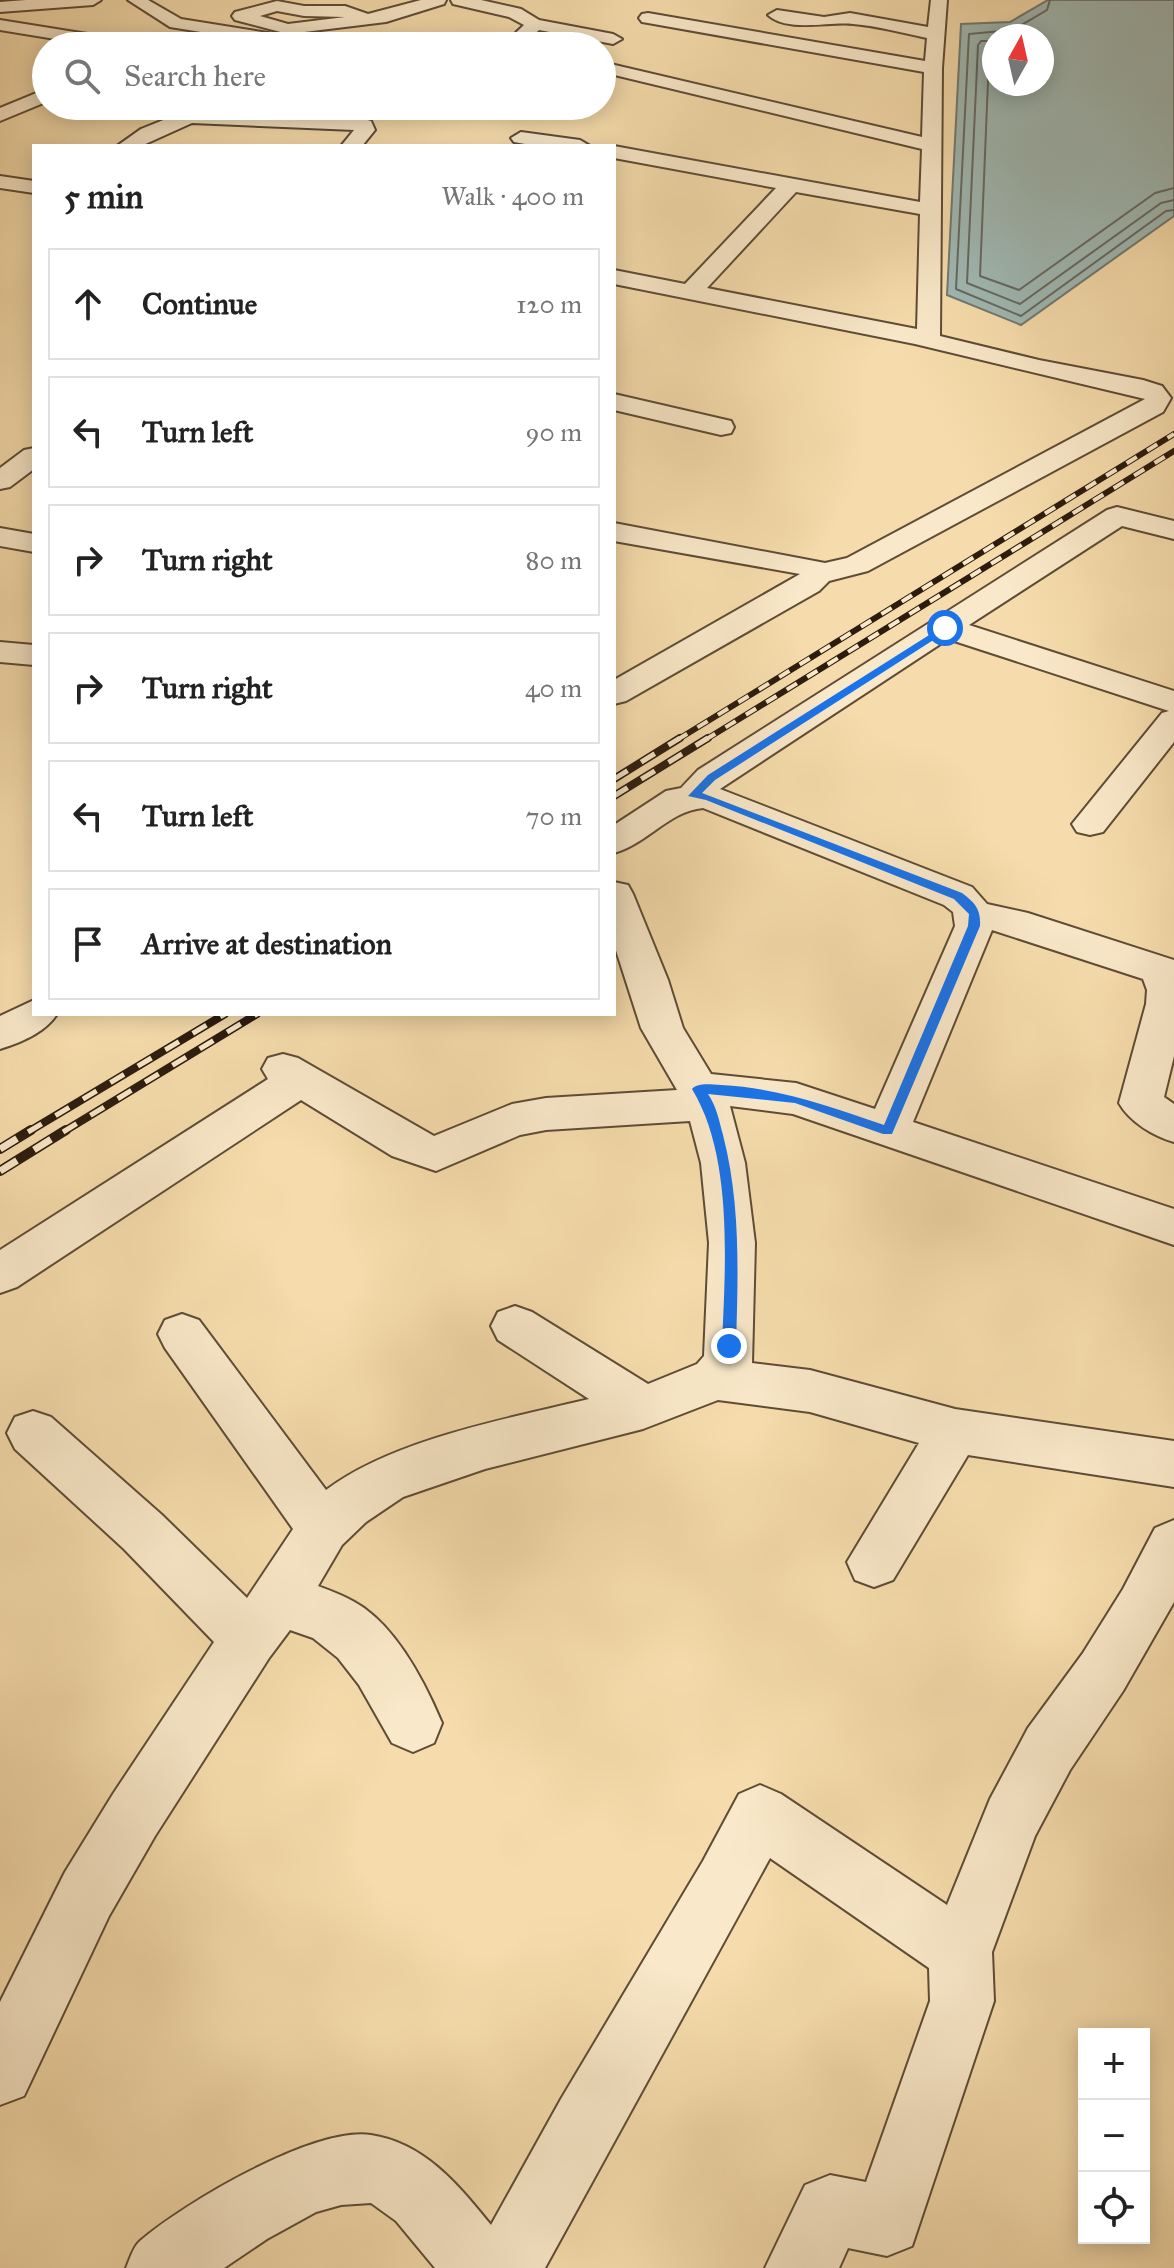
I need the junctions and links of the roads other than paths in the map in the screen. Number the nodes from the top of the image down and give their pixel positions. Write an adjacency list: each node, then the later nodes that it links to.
1 (93, 0): 8 (street)
2 (136, 0): 16 (street)
3 (438, 0): 12 (street)
4 (459, 0): 10 (street)
5 (934, 1): 22 (street)
6 (537, 4): 10 (street)
7 (668, 6): 20 (street)
8 (0, 7)
9 (758, 11): 11 (street)
10 (515, 13): 13 (street)
11 (788, 17): 22 (street); 23 (street)
12 (367, 19): 17 (street); 18 (street)
13 (533, 24): 19 (street); 20 (street)
14 (0, 25): 15 (street)
15 (40, 32)
16 (245, 32)
17 (281, 32)
18 (323, 32)
19 (525, 32)
20 (625, 32): 23 (street)
21 (32, 34): 24 (street)
22 (936, 34): 25 (street)
23 (754, 35): 25 (street)
24 (0, 44)
25 (933, 68): 38 (street)
26 (616, 70): 29 (street)
27 (824, 98): 29 (street)
28 (32, 101): 30 (street)
29 (797, 112): 38 (street)
30 (0, 115)
31 (178, 120): 35 (street)
32 (256, 120): 36 (street)
33 (528, 120): 34 (street)
34 (519, 142): 37 (street)
35 (130, 144)
36 (353, 144)
37 (550, 144)
38 (931, 145): 43 (street)
39 (616, 152): 41 (street)
40 (0, 182): 42 (street)
41 (790, 186): 43 (street); 45 (street)
42 (32, 187)
43 (931, 210): 46 (street)
44 (616, 277): 45 (street)
45 (691, 291): 46 (street)
46 (916, 337): 55 (street)
47 (616, 407): 48 (street)
48 (721, 427)
49 (32, 457): 50 (street)
50 (0, 481)
51 (1174, 530): 56 (street)
52 (616, 532): 55 (street)
53 (0, 537): 54 (street)
54 (32, 543)
55 (818, 574): 59 (street)
56 (945, 628): 60 (street); 62 (street)
57 (0, 652): 58 (street)
58 (32, 655)
59 (616, 693)
60 (1174, 702)
61 (1174, 720): 63 (street)
62 (693, 796): 64 (street); 66 (street)
63 (1090, 824)
64 (616, 840)
65 (616, 899): 69 (street)
66 (975, 914): 70 (street); 71 (street)
67 (32, 1016): 68 (street)
68 (0, 1034)
69 (703, 1097): 71 (street); 73 (street); 76 (street)
70 (1174, 1126)
71 (887, 1131): 72 (street)
72 (1174, 1227)
73 (0, 1274)
74 (515, 1326): 77 (street)
75 (182, 1334): 81 (street)
76 (715, 1379): 77 (street); 78 (street)
77 (643, 1407): 81 (street)
78 (955, 1431): 80 (street); 83 (street)
79 (33, 1433): 85 (street)
80 (1174, 1464)
81 (323, 1528): 85 (street)
82 (1174, 1545): 84 (street)
83 (874, 1562)
84 (1159, 1615): 87 (street)
85 (264, 1620): 86 (street); 88 (street)
86 (413, 1723)
87 (960, 1952): 91 (street); 92 (street)
88 (9, 2030)
89 (162, 2268): 90 (street)
90 (480, 2268)
91 (506, 2268)
92 (801, 2268)

